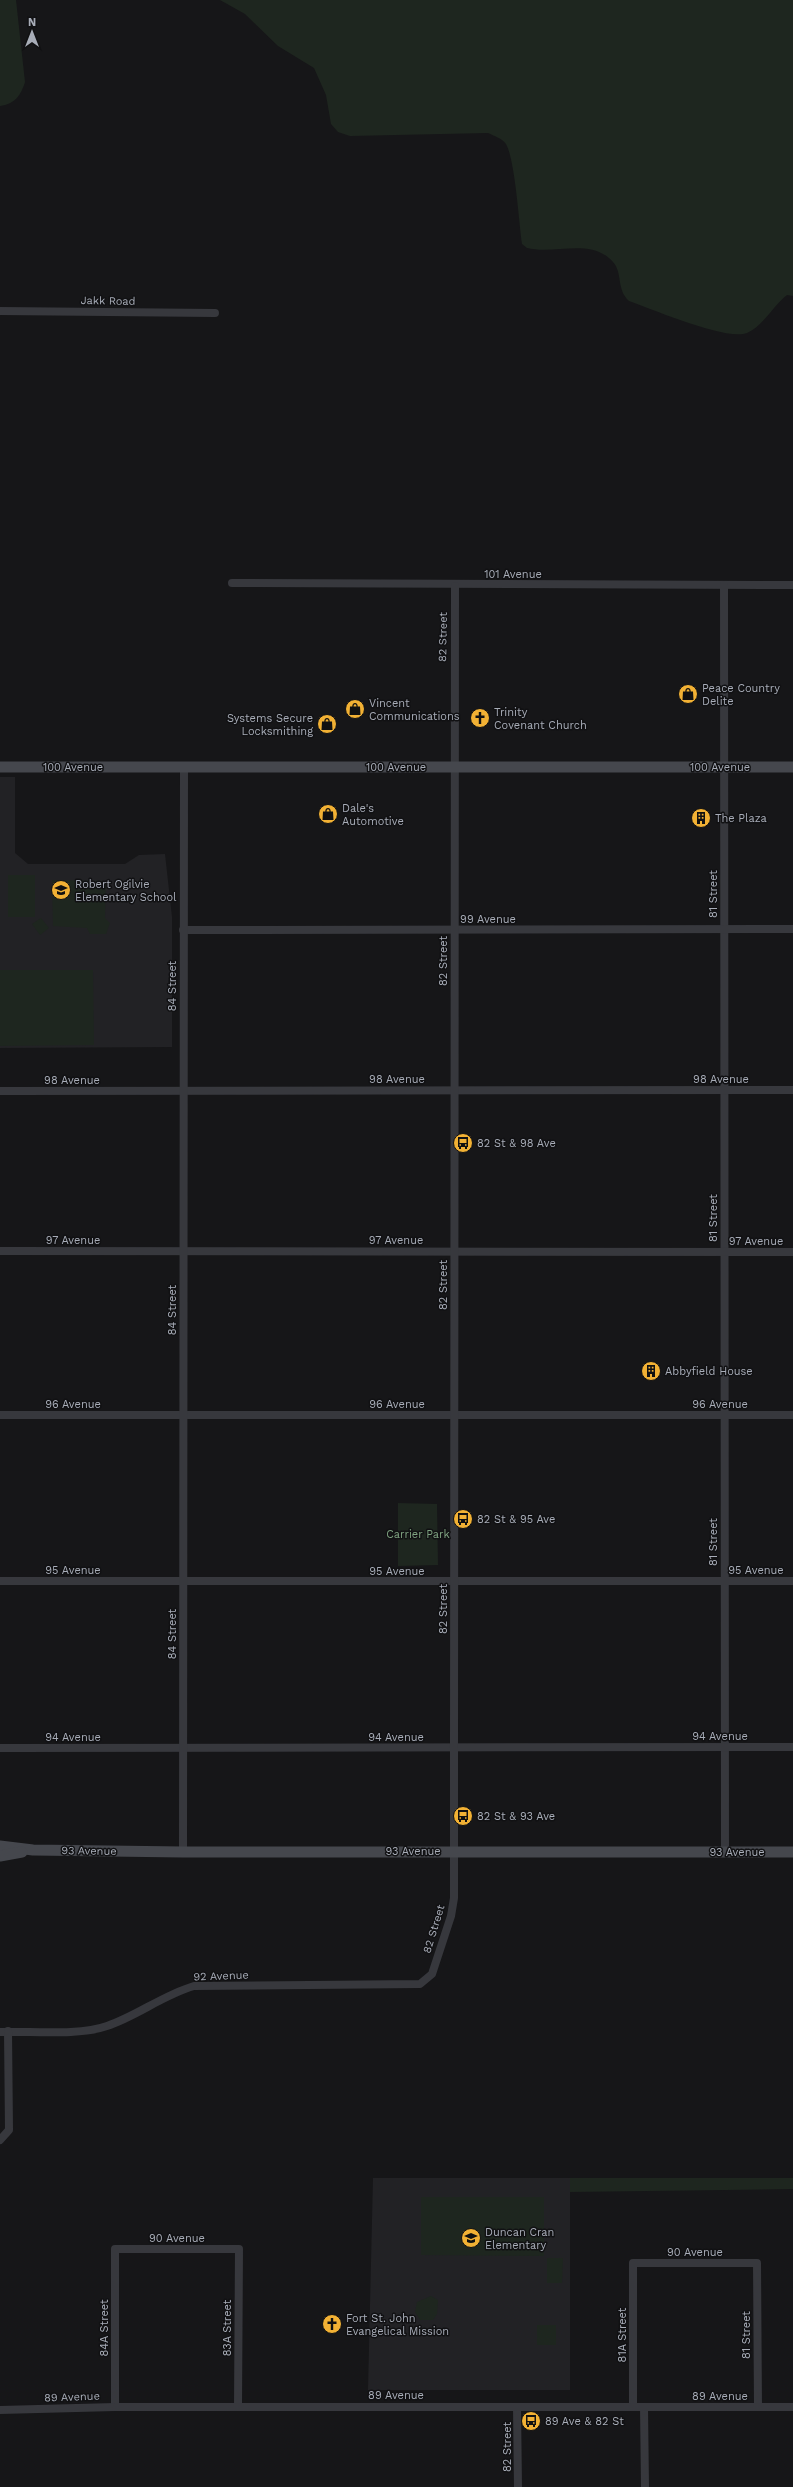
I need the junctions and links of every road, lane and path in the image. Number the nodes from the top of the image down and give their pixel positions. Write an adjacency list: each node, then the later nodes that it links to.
1 (0, 311): 2 (street, Jakk Road)
2 (216, 313)
3 (232, 583): 6 (street, 101 Avenue)
4 (724, 585): 5 (street, 101 Avenue); 6 (street, 101 Avenue); 9 (street, 81 Street)
5 (793, 585)
6 (455, 586): 8 (street, 82 Street)
7 (0, 767): 11 (main road, 100 Avenue)
8 (454, 767): 9 (main road, 100 Avenue); 11 (main road, 100 Avenue); 14 (street, 82 Street)
9 (724, 767): 10 (main road, 100 Avenue); 15 (street, 81 Street)
10 (793, 767)
11 (184, 768): 13 (street, 84 Street)
12 (793, 929): 15 (street, 99 Avenue)
13 (182, 930): 14 (street, 99 Avenue); 16 (street, 84 Street)
14 (454, 930): 15 (street, 99 Avenue); 17 (street, 82 Street)
15 (724, 930): 18 (street, 81 Street)
16 (183, 1090): 17 (street, 98 Avenue); 20 (street, 98 Avenue); 23 (street, 84 Street)
17 (454, 1090): 18 (street, 98 Avenue); 22 (street, 82 Street)
18 (724, 1090): 19 (street, 98 Avenue); 24 (street, 81 Street)
19 (793, 1090)
20 (0, 1091)
21 (0, 1251): 23 (street, 97 Avenue)
22 (454, 1251): 23 (street, 97 Avenue); 24 (street, 97 Avenue); 30 (street, 82 Street)
23 (182, 1252): 27 (street, 84 Street)
24 (724, 1252): 25 (street, 97 Avenue); 28 (street, 81 Street)
25 (793, 1252)
26 (0, 1415): 27 (street, 96 Avenue)
27 (183, 1415): 30 (street, 96 Avenue); 33 (street, 84 Street)
28 (724, 1415): 29 (street, 96 Avenue); 30 (street, 96 Avenue); 35 (street, 81 Street)
29 (793, 1415)
30 (454, 1416): 34 (street, 82 Street)
31 (0, 1581): 33 (street, 95 Avenue)
32 (793, 1581): 35 (street, 95 Avenue)
33 (183, 1582): 34 (street, 95 Avenue); 39 (street, 84 Street)
34 (454, 1582): 35 (street, 95 Avenue); 40 (street, 82 Street)
35 (724, 1582): 36 (street, 81 Street)
36 (724, 1747): 37 (street, 94 Avenue); 40 (street, 94 Avenue); 45 (street, 81 Street)
37 (793, 1747)
38 (0, 1748): 39 (street, 94 Avenue)
39 (183, 1748): 40 (street, 94 Avenue); 44 (street, 84 Street)
40 (454, 1748): 43 (street, 82 Street)
41 (0, 1846): 42 (main road, 93 Avenue)
42 (33, 1850): 44 (main road, 93 Avenue); 47 (main road, 93 Avenue)
43 (454, 1851): 44 (main road, 93 Avenue); 45 (main road, 93 Avenue); 48 (street, 82 Street)
44 (183, 1852)
45 (725, 1852): 46 (main road, 93 Avenue)
46 (793, 1852)
47 (0, 1856)
48 (427, 1980): 49 (street, 92 Avenue)
49 (4, 2031): 50 (street)
50 (0, 2140)
51 (115, 2249): 52 (street, 90 Avenue); 55 (street, 84A Street)
52 (239, 2249): 56 (street, 83A Street)
53 (633, 2263): 54 (street, 90 Avenue); 57 (street, 81A Street)
54 (757, 2263): 61 (street, 81 Street)
55 (115, 2406): 56 (street, 89 Avenue); 62 (street, 89 Avenue)
56 (238, 2406): 59 (street, 89 Avenue)
57 (633, 2406): 59 (street, 89 Avenue); 60 (street, 89 Avenue)
58 (793, 2406): 61 (street, 89 Avenue)
59 (517, 2407): 63 (street, 82 Street)
60 (644, 2407): 61 (street, 89 Avenue); 64 (street)
61 (758, 2407)
62 (0, 2410)
63 (518, 2487)
64 (645, 2487)

